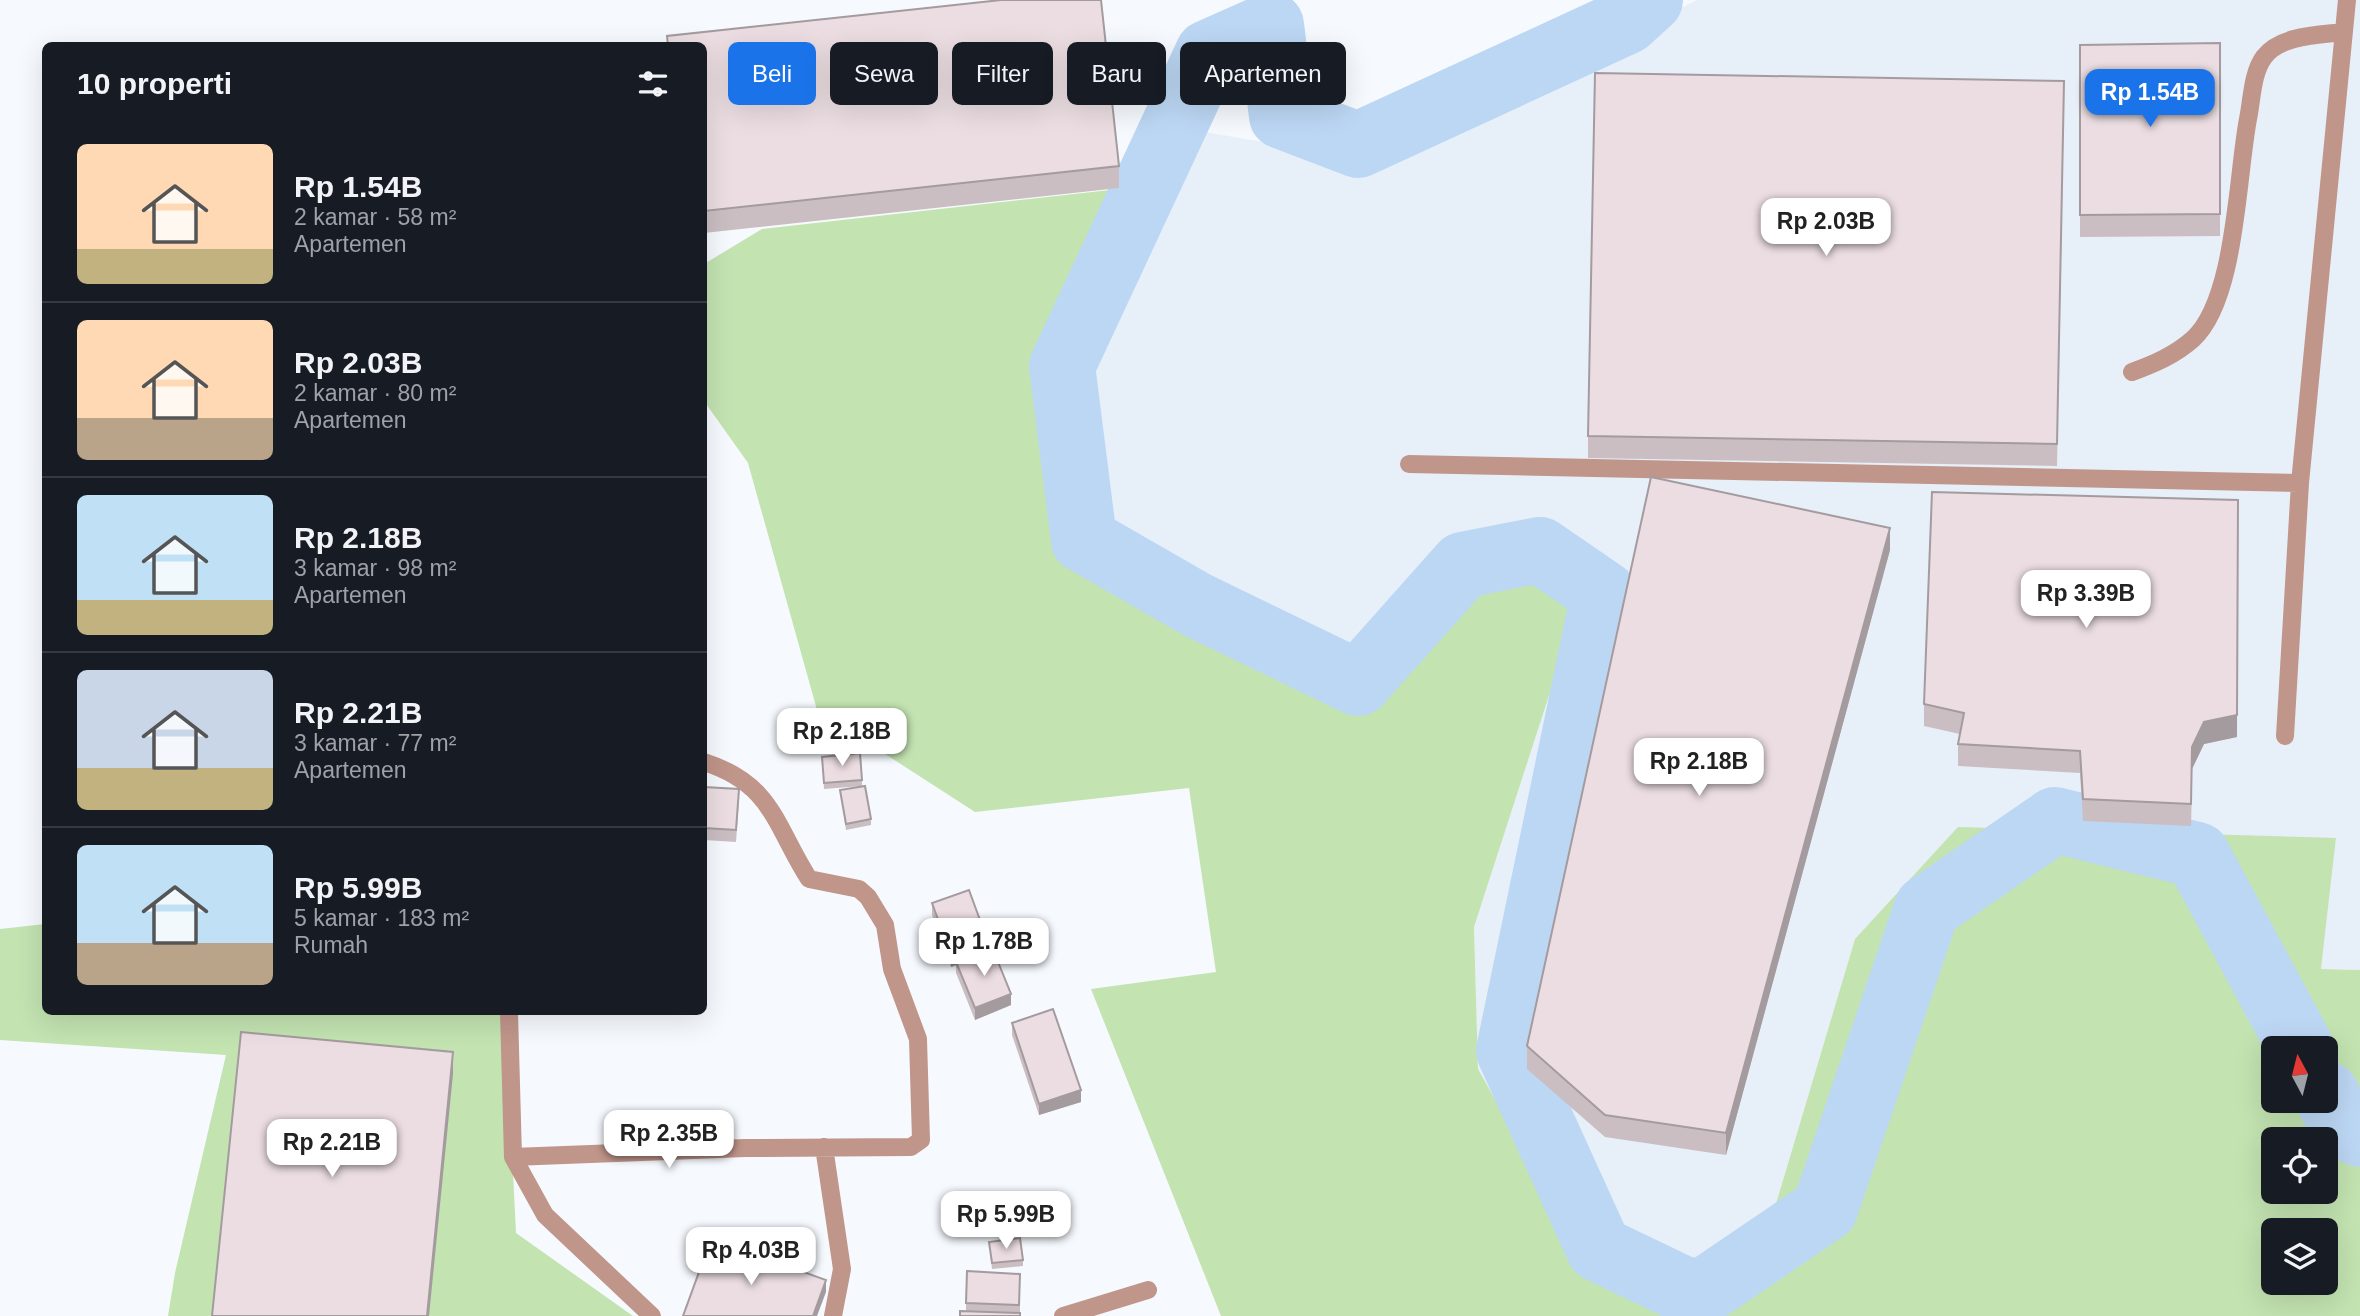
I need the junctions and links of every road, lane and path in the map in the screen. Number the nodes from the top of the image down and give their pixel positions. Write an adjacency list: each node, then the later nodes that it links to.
1 (2347, 0): 2 (street)
2 (2344, 32): 3 (street); 5 (street)
3 (2133, 372)
4 (1409, 464): 5 (street)
5 (2300, 483): 6 (street)
6 (2285, 736)
7 (707, 763): 9 (street)
8 (509, 1015): 10 (street)
9 (824, 1147): 10 (street); 13 (street)
10 (513, 1157): 12 (street)
11 (1148, 1290): 14 (street)
12 (652, 1316)
13 (833, 1316)
14 (1063, 1316)

